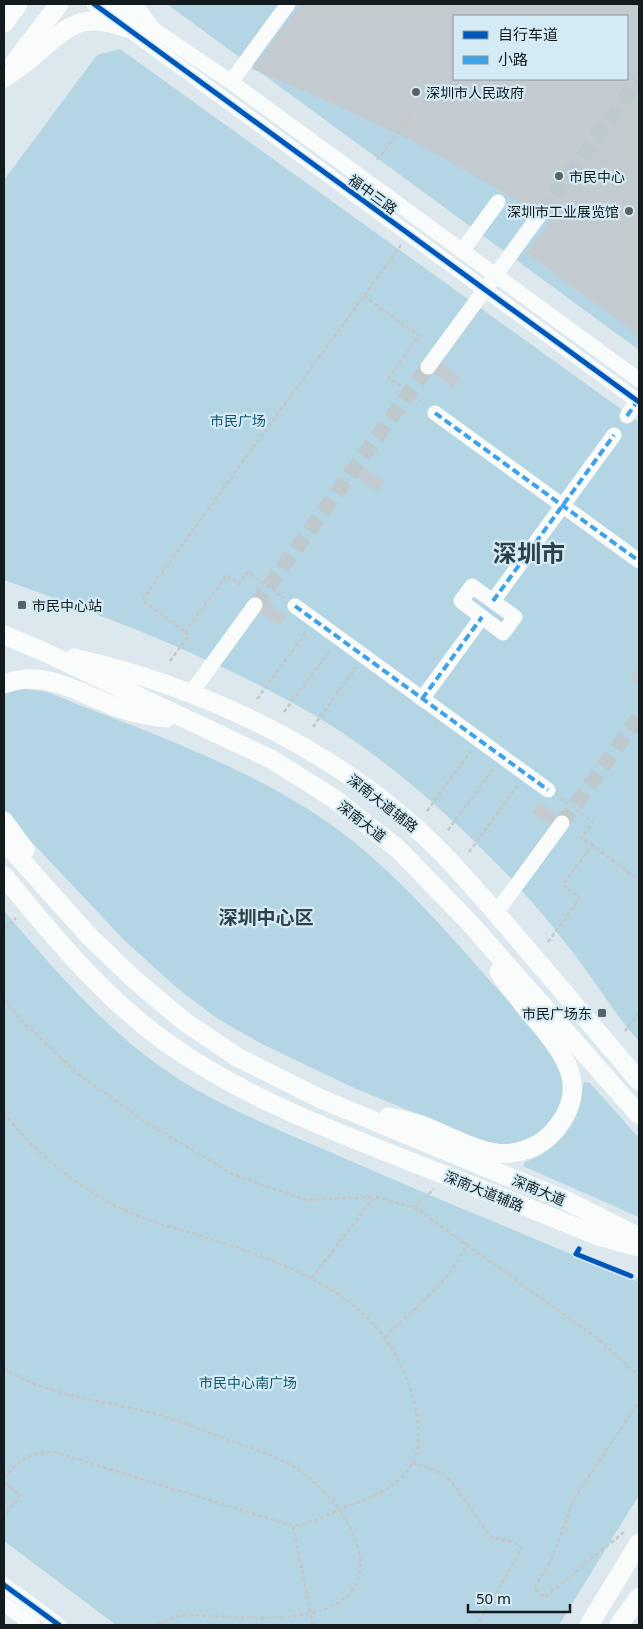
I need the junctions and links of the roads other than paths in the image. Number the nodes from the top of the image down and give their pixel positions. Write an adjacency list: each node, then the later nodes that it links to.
1 (18, 4): 7 (main road)
2 (59, 4): 10 (main road)
3 (94, 4): 8 (street, 福中三路)
4 (116, 4): 9 (street, 福中三路)
5 (132, 4): 9 (main road)
6 (288, 4): 11 (street)
7 (4, 23)
8 (127, 28): 10 (main road); 16 (street, 福中三路)
9 (151, 29): 11 (street, 福中三路)
10 (4, 78)
11 (231, 82): 14 (street, 福中三路)
12 (498, 202): 14 (street)
13 (541, 213): 15 (street)
14 (462, 251): 15 (street, 福中三路)
15 (496, 275): 16 (street); 18 (street, 福中三路)
16 (485, 289): 17 (street); 19 (street, 福中三路)
17 (428, 367)
18 (639, 380)
19 (639, 401): 21 (street)
20 (435, 413): 23 (street)
21 (627, 416)
22 (614, 435): 23 (street)
23 (563, 505): 24 (street); 25 (street)
24 (639, 561)
25 (493, 601): 28 (street); 28 (street)
26 (255, 605): 32 (street)
27 (295, 606): 33 (street)
28 (482, 617): 33 (street)
29 (4, 635): 30 (main road, 深南大道)
30 (40, 650): 32 (main road, 深南大道辅路); 34 (main road, 深南大道)
31 (4, 684): 34 (main road)
32 (191, 693): 41 (main road, 深南大道辅路)
33 (422, 699): 35 (street)
34 (190, 722): 42 (main road, 深南大道)
35 (548, 790)
36 (4, 821): 40 (main road)
37 (562, 823): 41 (street)
38 (4, 841): 40 (main road, 深南大道)
39 (4, 876): 47 (main road, 深南大道辅路)
40 (38, 877): 44 (main road, 深南大道)
41 (496, 913): 43 (main road, 深南大道辅路)
42 (468, 922): 44 (main road); 45 (main road, 深南大道)
43 (639, 1081)
44 (352, 1112): 46 (main road, 深南大道)
45 (639, 1115)
46 (639, 1236)
47 (639, 1248)
48 (632, 1538): 54 (main road)
49 (4, 1585): 53 (street)
50 (639, 1597): 55 (main road)
51 (4, 1604): 52 (street)
52 (33, 1625)
53 (58, 1625)
54 (590, 1625)
55 (620, 1625)

